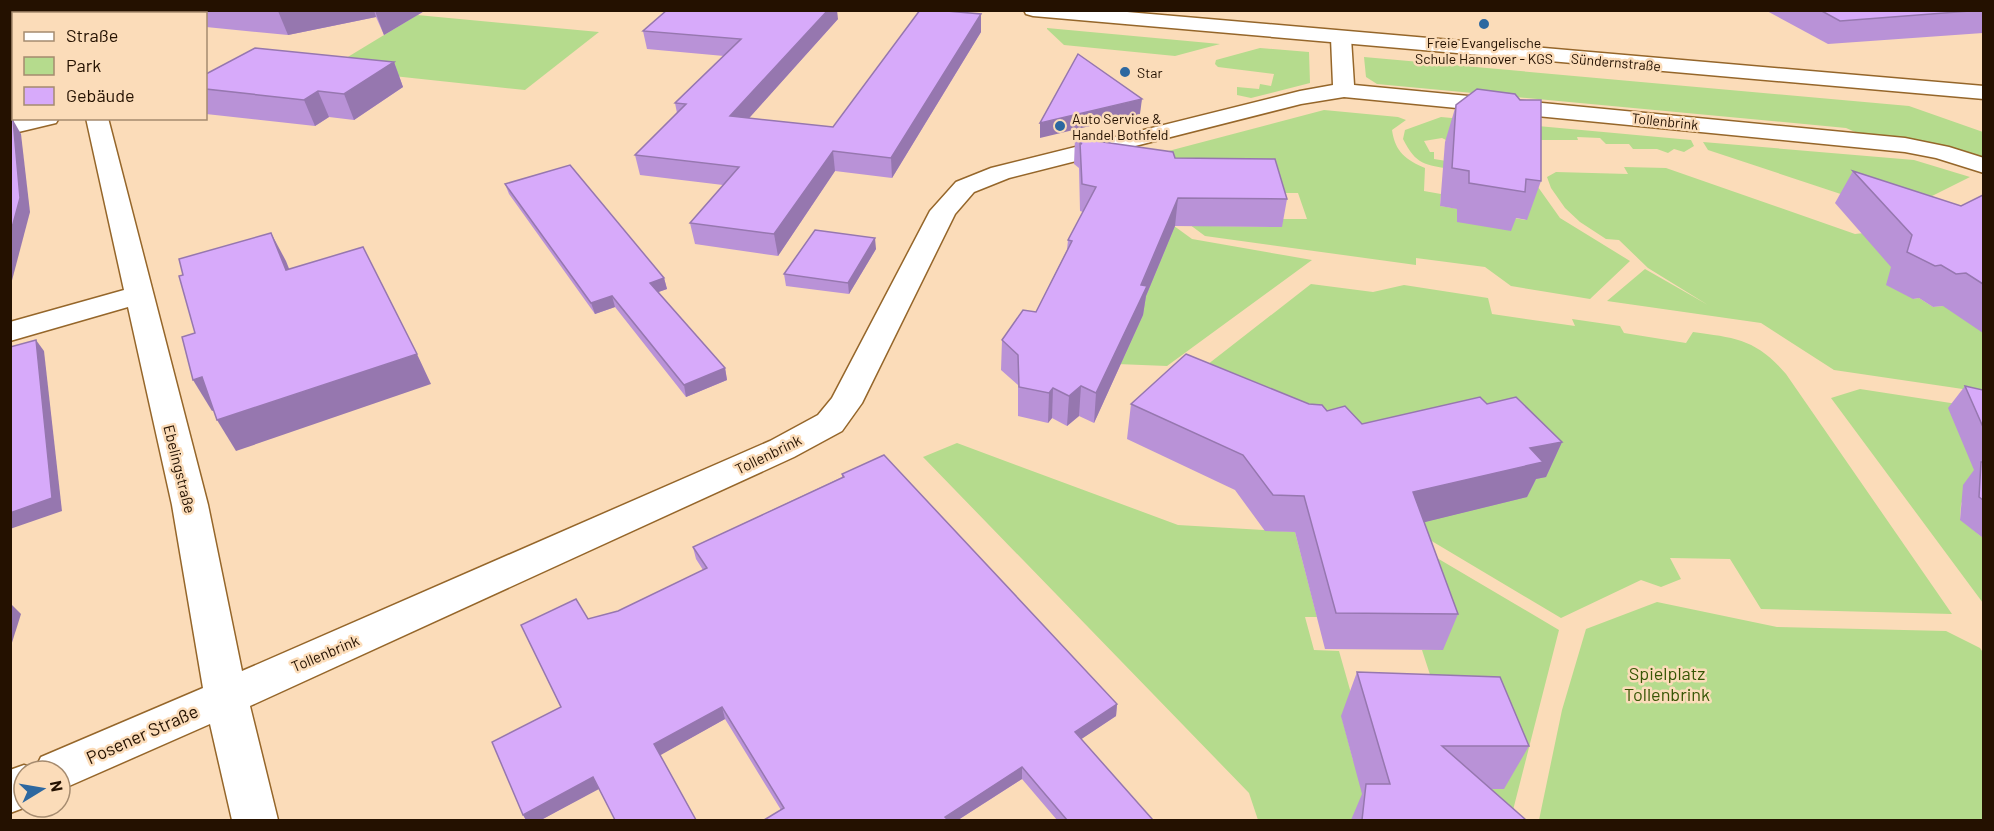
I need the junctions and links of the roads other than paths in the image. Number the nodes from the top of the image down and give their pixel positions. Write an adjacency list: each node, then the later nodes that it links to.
1 (1033, 10): 2 (street, Sündernstraße)
2 (1103, 14): 3 (street, Sündernstraße)
3 (1341, 38): 4 (street); 5 (street, Sündernstraße)
4 (1344, 90): 9 (street, Tollenbrink); 12 (street, Tollenbrink)
5 (1983, 93)
6 (40, 120): 8 (street)
7 (97, 120): 10 (street, Ebelingstraße)
8 (10, 127)
9 (1983, 166)
10 (139, 296): 11 (street); 12 (street, Ebelingstraße)
11 (10, 332)
12 (226, 697): 13 (street, Posener Straße); 14 (street, Ebelingstraße)
13 (72, 764)
14 (255, 820)

